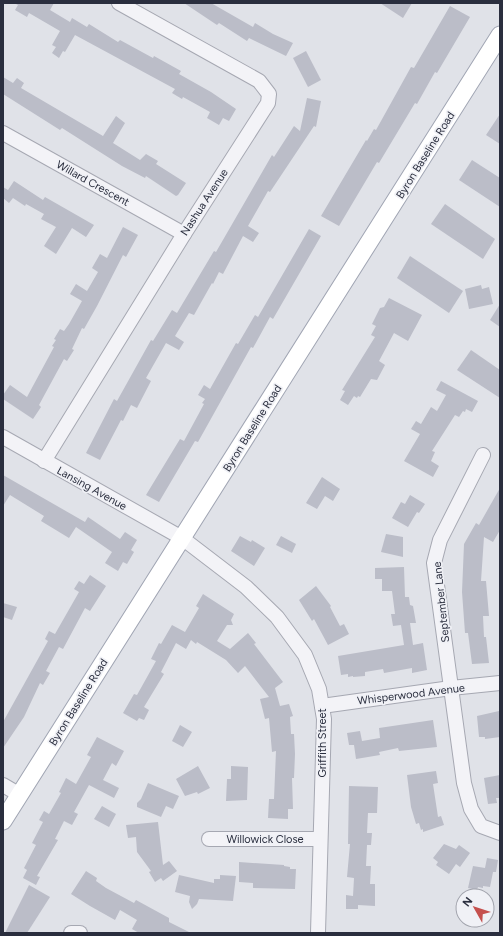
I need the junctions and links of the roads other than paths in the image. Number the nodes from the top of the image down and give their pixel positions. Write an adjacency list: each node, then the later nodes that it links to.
1 (119, 3): 4 (street, Nashua Avenue)
2 (500, 35): 8 (main road, Byron Baseline Road)
3 (3, 133): 4 (street, Willard Crescent)
4 (184, 234): 7 (street, Nashua Avenue)
5 (3, 437): 7 (street, Lansing Avenue)
6 (483, 455): 10 (street, September Lane)
7 (44, 461): 8 (street, Lansing Avenue)
8 (182, 538): 11 (street, Griffith Street); 13 (main road, Byron Baseline Road)
9 (500, 684): 10 (street, Whisperwood Avenue)
10 (451, 688): 11 (street, Whisperwood Avenue); 15 (street, September Lane)
11 (322, 706): 17 (street, Griffith Street)
12 (3, 785): 13 (street)
13 (20, 795): 14 (main road, Byron Baseline Road)
14 (3, 821)
15 (500, 833)
16 (209, 839): 17 (street, Willowick Close)
17 (320, 839): 20 (street, Griffith Street)
18 (72, 933): 19 (street)
19 (80, 933)
20 (318, 933)

